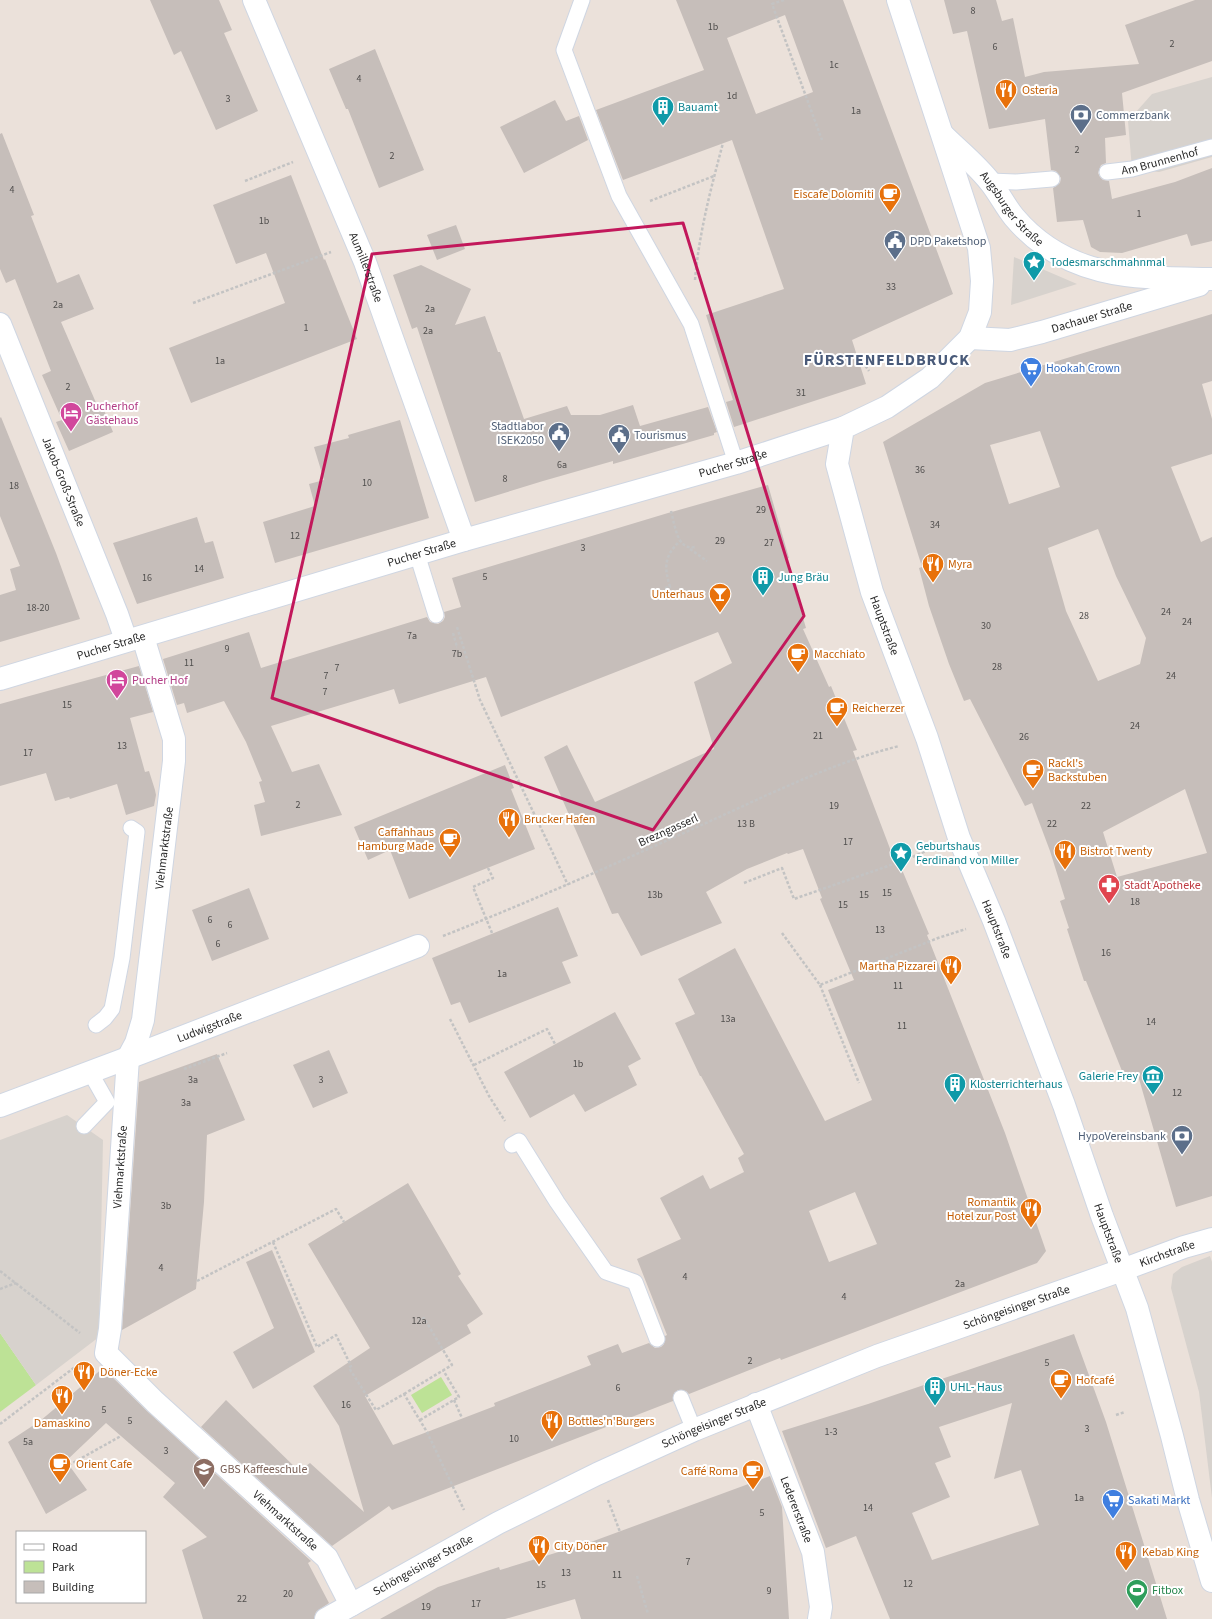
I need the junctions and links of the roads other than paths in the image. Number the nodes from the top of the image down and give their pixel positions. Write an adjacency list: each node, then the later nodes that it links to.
1 (254, 0): 15 (street, Aumillerstraße)
2 (582, 0): 14 (lane)
3 (898, 0): 4 (street, Augsburger Straße)
4 (940, 132): 8 (street, Augsburger Straße); 12 (street, Augsburger Straße)
5 (1212, 147): 6 (lane, Am Brunnenhof)
6 (1107, 172)
7 (1052, 179): 8 (lane)
8 (990, 181): 9 (street, Augsburger Straße)
9 (1212, 279)
10 (1212, 282): 12 (street, Dachauer Straße)
11 (0, 324): 18 (street, Jakob-Groß-Straße)
12 (970, 338): 13 (street)
13 (843, 428): 14 (street, Pucher Straße); 29 (street, Hauptstraße)
14 (736, 463): 15 (street, Pucher Straße)
15 (464, 540): 16 (street, Pucher Straße)
16 (417, 554): 17 (lane); 18 (street, Pucher Straße)
17 (436, 615)
18 (135, 638): 19 (street, Pucher Straße); 23 (street, Viehmarktstraße)
19 (0, 679)
20 (131, 828): 22 (lane)
21 (418, 946): 23 (street, Ludwigstraße)
22 (96, 1024)
23 (128, 1058): 24 (street, Ludwigstraße); 35 (street, Viehmarktstraße)
24 (90, 1072): 25 (street, Ludwigstraße); 26 (lane)
25 (0, 1106)
26 (84, 1126)
27 (516, 1143): 30 (lane)
28 (1212, 1239): 29 (street, Kirchstraße)
29 (1122, 1270): 32 (street, Schöngeisinger Straße); 34 (street, Hauptstraße)
30 (657, 1339)
31 (681, 1398): 33 (lane)
32 (756, 1404): 33 (street, Schöngeisinger Straße); 37 (street, Ledererstraße)
33 (694, 1430): 35 (street, Schöngeisinger Straße)
34 (1212, 1581)
35 (351, 1605): 36 (street, Schöngeisinger Straße)
36 (326, 1619)
37 (819, 1619)

